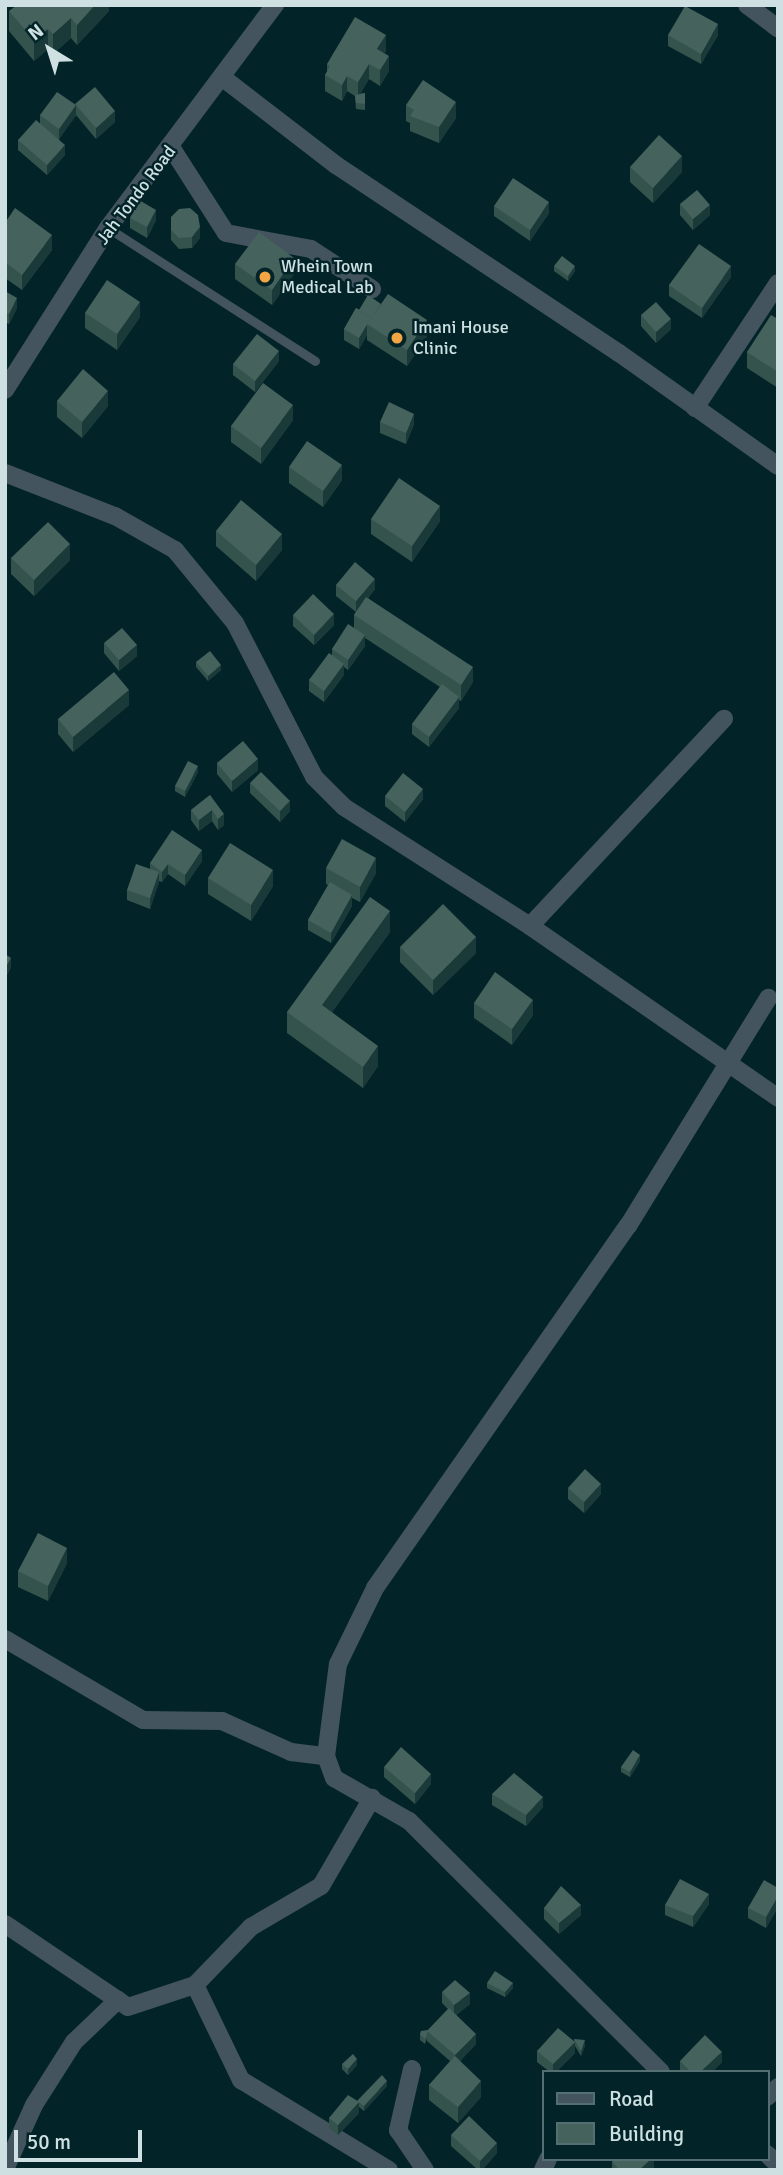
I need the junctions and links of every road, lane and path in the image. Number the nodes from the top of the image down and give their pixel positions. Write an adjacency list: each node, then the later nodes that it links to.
1 (275, 5): 4 (street, Jah Tondo Road)
2 (747, 5): 3 (street)
3 (778, 27)
4 (223, 78): 5 (street, Jah Tondo Road); 11 (street)
5 (171, 147): 6 (street, Jah Tondo Road); 8 (street)
6 (108, 228): 9 (lane); 10 (street, Jah Tondo Road)
7 (778, 283): 11 (street)
8 (372, 289)
9 (315, 361)
10 (5, 390)
11 (695, 408): 12 (street)
12 (778, 466)
13 (5, 473): 15 (street)
14 (724, 719): 15 (street)
15 (530, 926): 17 (street)
16 (768, 998): 17 (street)
17 (727, 1063): 18 (street); 20 (street)
18 (778, 1098)
19 (5, 1639): 20 (street)
20 (326, 1756): 21 (street)
21 (372, 1798): 23 (street); 26 (street)
22 (5, 1924): 24 (street)
23 (195, 1985): 24 (street); 28 (street)
24 (118, 2000): 27 (street)
25 (412, 2069): 29 (street)
26 (660, 2070)
27 (5, 2169)
28 (389, 2170)
29 (425, 2170)

